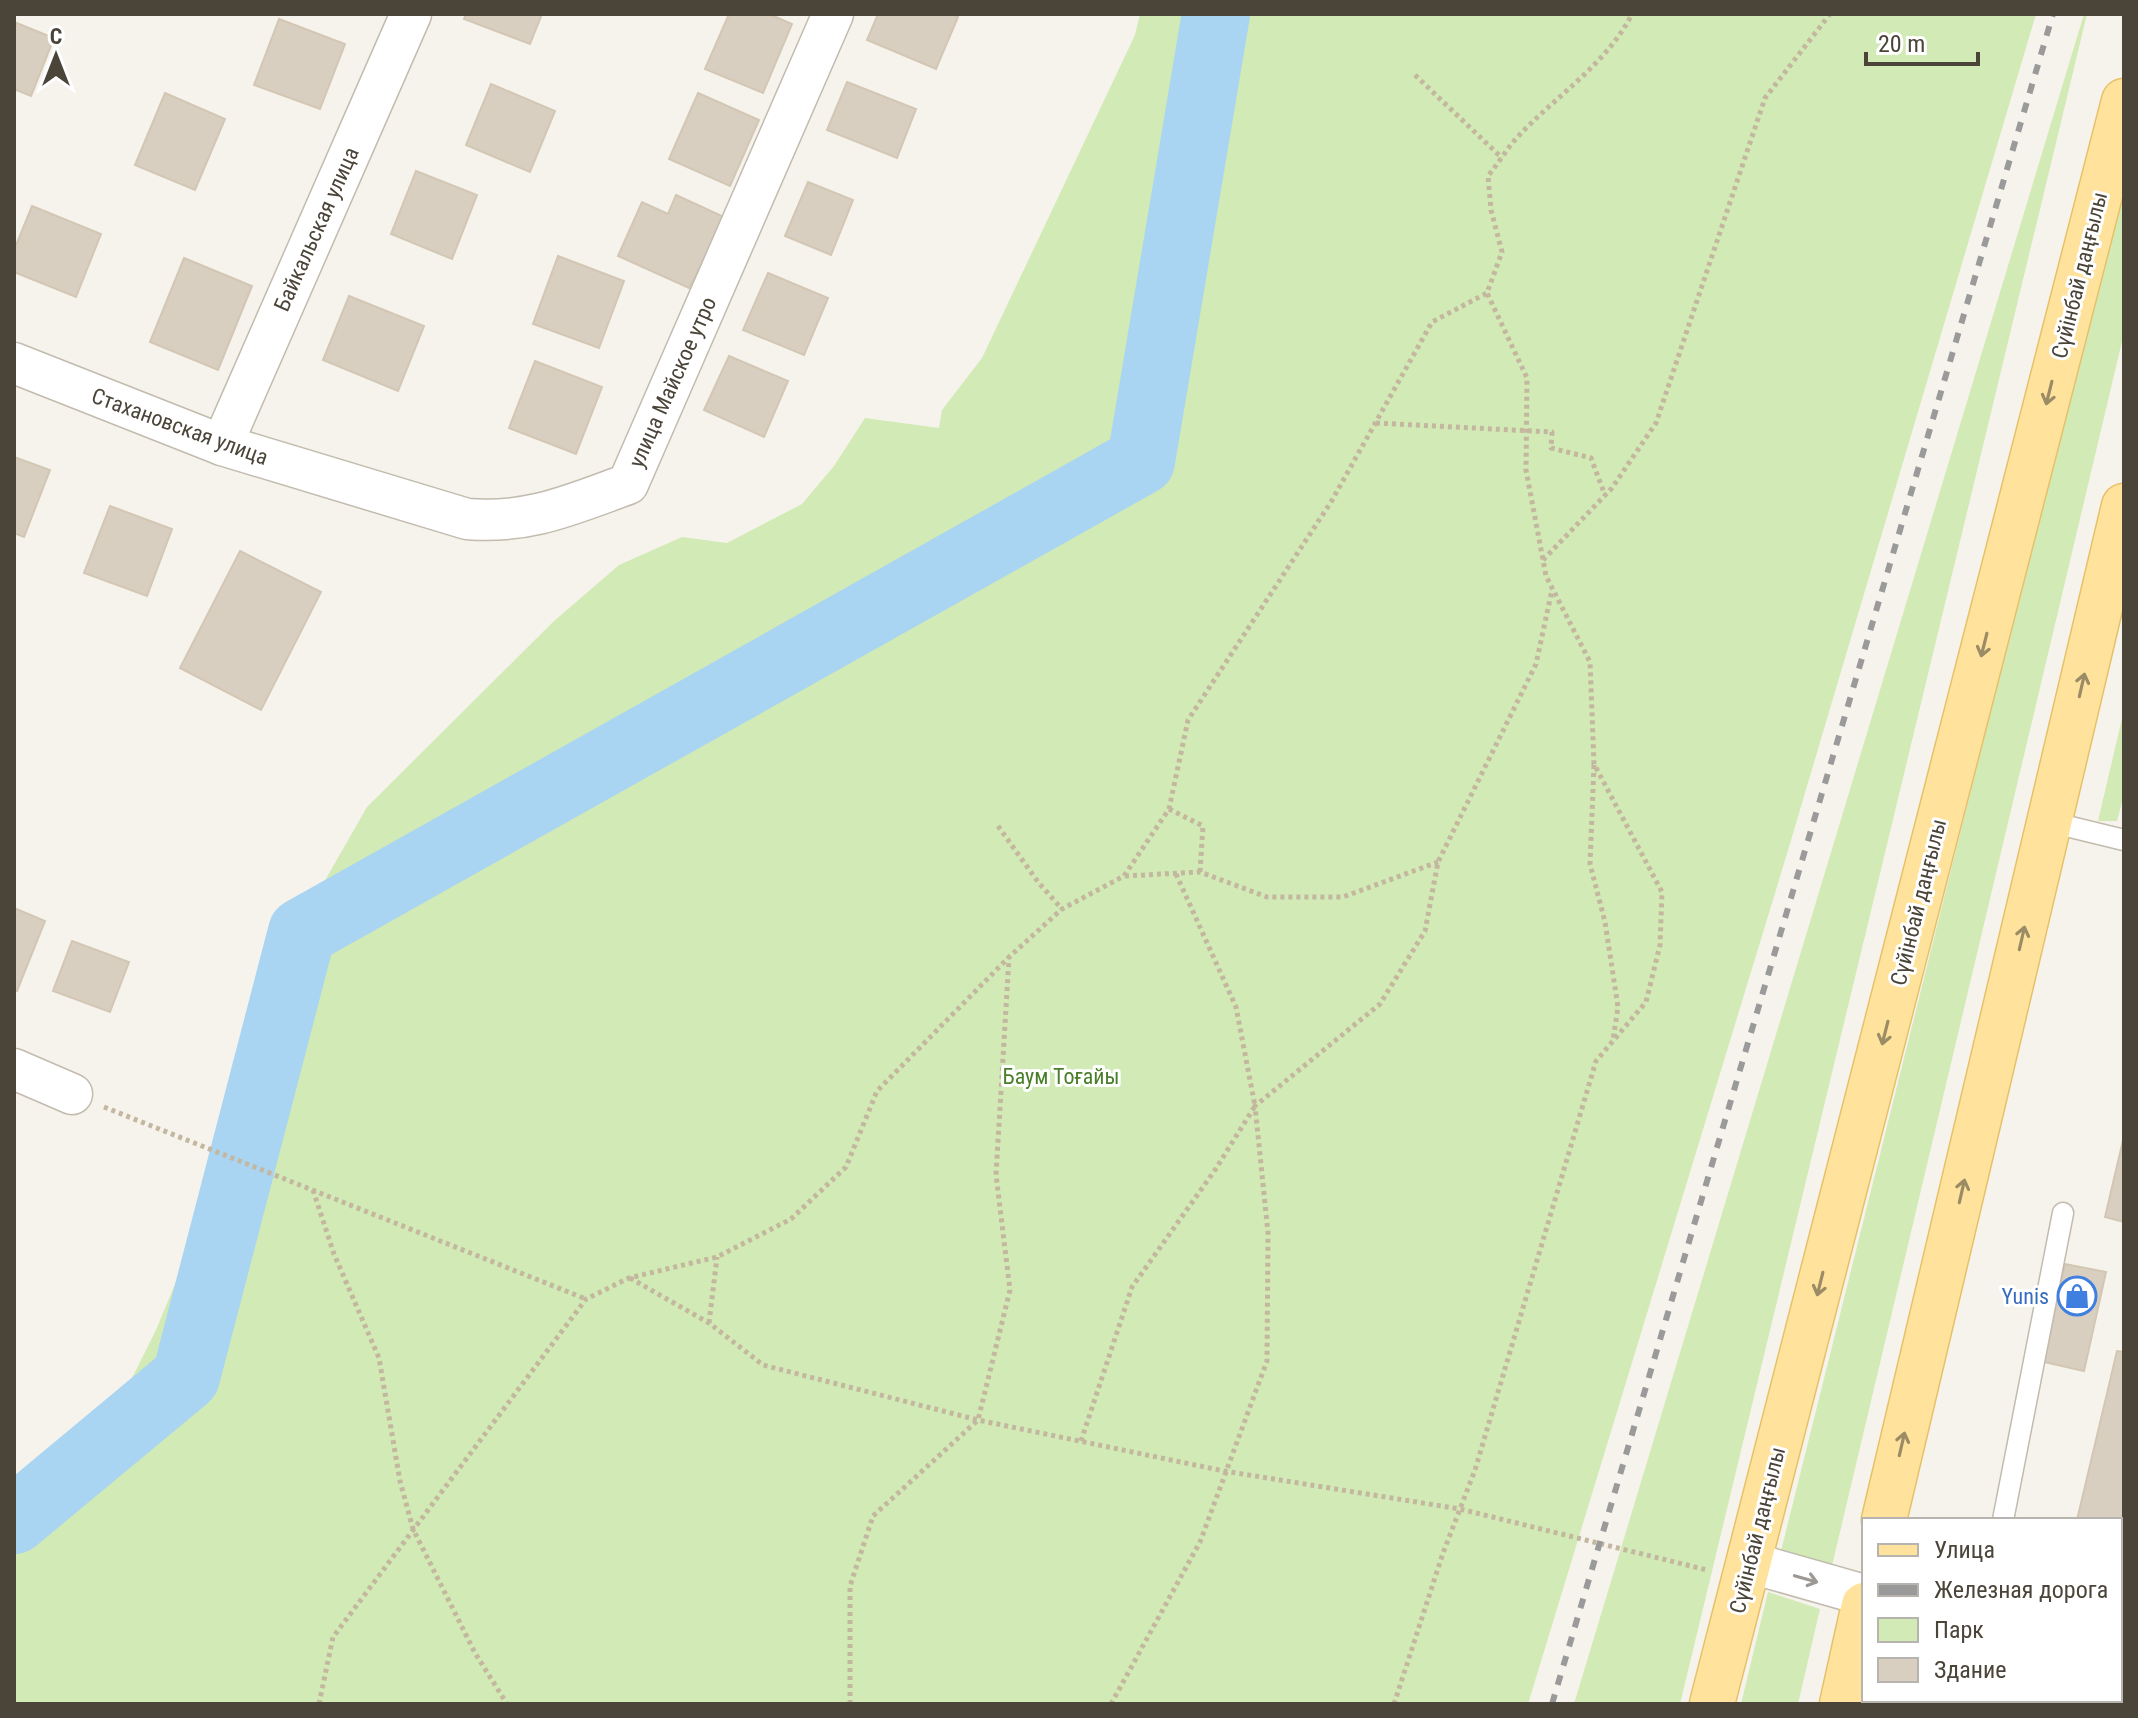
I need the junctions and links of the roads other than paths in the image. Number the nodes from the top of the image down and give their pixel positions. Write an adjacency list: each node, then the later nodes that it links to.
1 (411, 14): 5 (street, Байкальская улица)
2 (833, 14): 6 (street, улица Майское утро)
3 (2124, 101): 15 (main road, Сүйінбай даңғылы, one-way to 15)
4 (14, 363): 5 (street, Стахановская улица)
5 (222, 445): 6 (street, Стахановская улица)
6 (348, 484)
7 (2124, 506): 8 (main road, one-way to 7)
8 (2050, 822): 9 (lane); 13 (main road, one-way to 8)
9 (2124, 840)
10 (14, 1069): 11 (street)
11 (72, 1094)
12 (2063, 1213): 14 (lane)
13 (1884, 1518)
14 (2003, 1518)
15 (1746, 1570): 16 (street, one-way to 16); 18 (main road, Сүйінбай даңғылы)
16 (1862, 1595)
17 (1862, 1614): 19 (main road)
18 (1712, 1704)
19 (1842, 1704)

